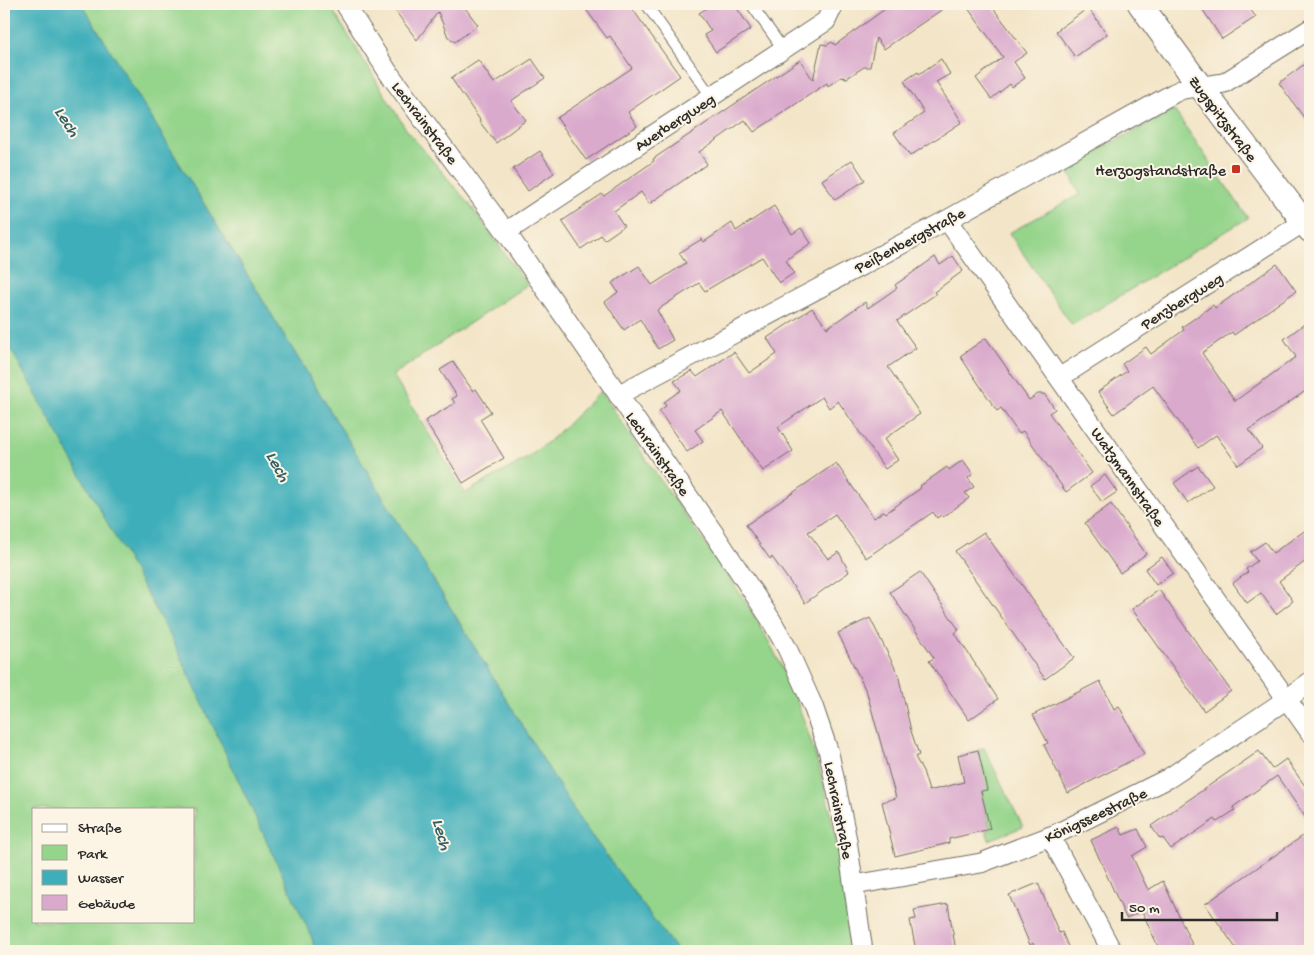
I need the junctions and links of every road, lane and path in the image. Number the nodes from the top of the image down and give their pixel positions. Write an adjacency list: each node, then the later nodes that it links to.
1 (646, 4): 9 (lane)
2 (751, 4): 7 (lane)
3 (834, 4): 7 (street, Auerbergweg)
4 (1140, 4): 8 (street, Zugspitzstraße)
5 (350, 6): 12 (street, Lechrainstraße)
6 (1310, 29): 8 (street)
7 (783, 49): 9 (street, Auerbergweg)
8 (1200, 86): 10 (street, Peißenbergstraße); 11 (street, Zugspitzstraße)
9 (712, 96): 12 (street, Auerbergweg)
10 (947, 220): 13 (street, Watzmannstraße); 14 (street, Peißenbergstraße)
11 (1307, 226): 13 (street, Penzbergweg)
12 (506, 232): 14 (street, Lechrainstraße)
13 (1059, 378): 16 (street, Watzmannstraße)
14 (618, 395): 19 (street, Lechrainstraße)
15 (1310, 682): 16 (street, Königsseestraße)
16 (1287, 699): 17 (street, Watzmannstraße); 18 (street, Königsseestraße)
17 (1310, 732)
18 (1050, 836): 19 (street, Königsseestraße); 21 (street)
19 (854, 885): 20 (street, Lechrainstraße)
20 (863, 951)
21 (1112, 951)

